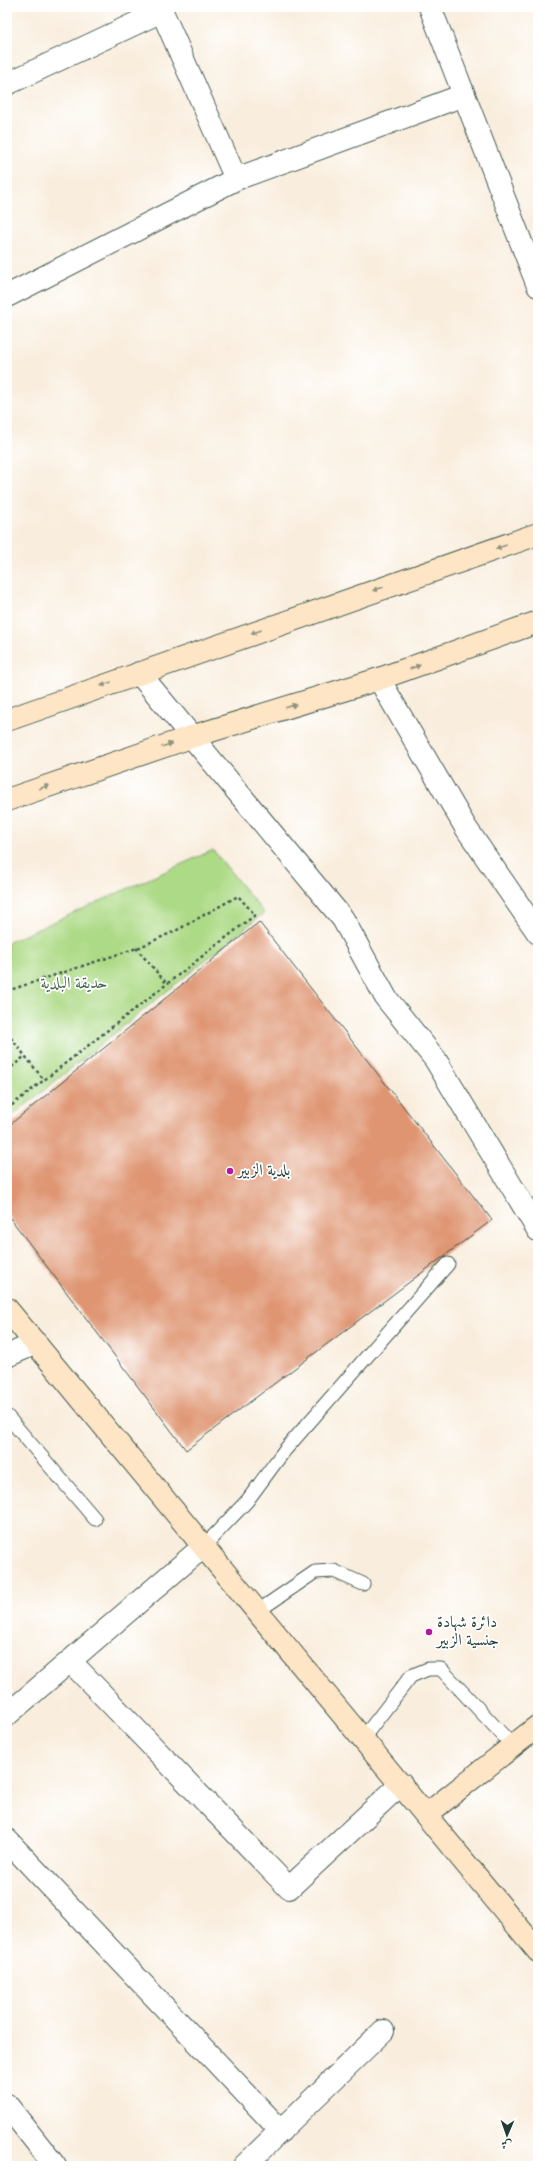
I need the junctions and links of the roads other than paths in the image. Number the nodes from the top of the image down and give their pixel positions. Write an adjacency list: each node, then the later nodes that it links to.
1 (430, 7): 4 (street)
2 (161, 9): 3 (street); 5 (street)
3 (7, 84)
4 (464, 95): 5 (street); 6 (street)
5 (236, 179): 7 (street)
6 (538, 286)
7 (7, 296)
8 (538, 534): 10 (street, one-way to 10)
9 (538, 622): 11 (street, one-way to 9)
10 (139, 673): 12 (street, one-way to 12); 13 (street)
11 (379, 679): 13 (street, one-way to 11); 15 (street)
12 (7, 720)
13 (191, 737): 14 (street, one-way to 13); 16 (street)
14 (7, 800)
15 (538, 933)
16 (538, 1230)
17 (448, 1264): 23 (lane)
18 (7, 1309): 19 (street)
19 (36, 1343): 20 (street); 23 (street)
20 (7, 1356)
21 (7, 1416): 22 (lane)
22 (95, 1519)
23 (204, 1546): 25 (street); 26 (street)
24 (363, 1584): 25 (lane)
25 (258, 1611): 29 (street)
26 (70, 1662): 27 (street); 31 (street)
27 (7, 1715)
28 (538, 1726): 30 (street)
29 (363, 1738): 30 (lane); 31 (street)
30 (512, 1746): 32 (street)
31 (401, 1784): 32 (street)
32 (426, 1815): 34 (street)
33 (7, 1840): 37 (street)
34 (538, 1951)
35 (383, 2031): 37 (street)
36 (7, 2105): 38 (street)
37 (281, 2131): 39 (street)
38 (55, 2166)
39 (244, 2166)

